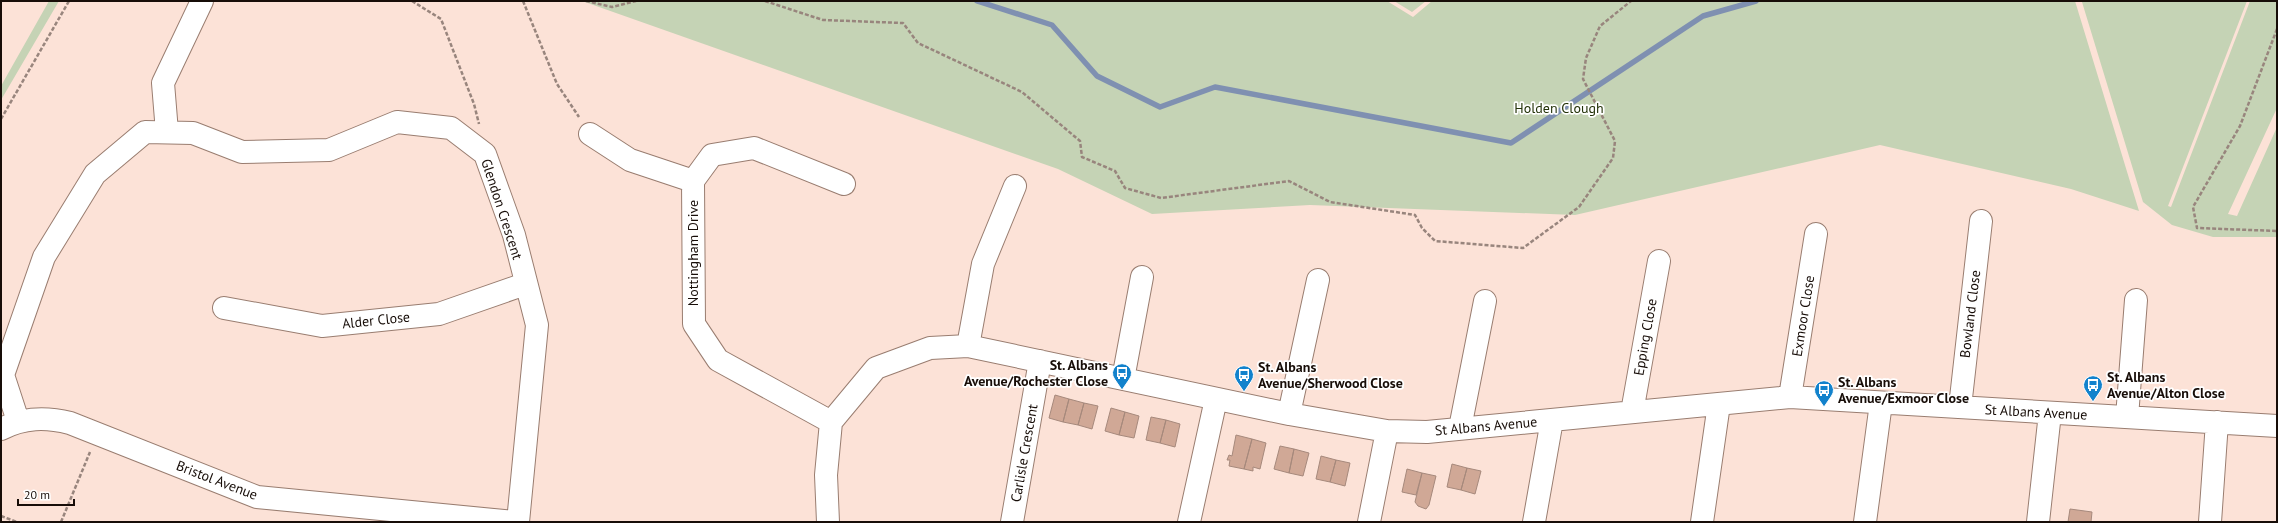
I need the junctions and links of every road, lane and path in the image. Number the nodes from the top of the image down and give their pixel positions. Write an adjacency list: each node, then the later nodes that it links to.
1 (69, 1): 10 (path)
2 (202, 1): 12 (street)
3 (412, 1): 11 (path)
4 (523, 1): 13 (path)
5 (586, 1): 6 (path)
6 (636, 1)
7 (765, 1): 8 (path)
8 (1631, 1)
9 (2277, 29): 18 (path)
10 (1, 119)
11 (480, 124)
12 (167, 132): 23 (street, Glendon Crescent); 42 (street, Glendon Crescent)
13 (590, 134): 14 (street)
14 (693, 181): 15 (street, Nottingham Drive); 40 (street, Nottingham Drive)
15 (844, 184)
16 (1015, 186): 27 (street)
17 (1981, 221): 34 (street, Bowland Close)
18 (2277, 231)
19 (1816, 234): 30 (street, Exmoor Close)
20 (1659, 261): 35 (street, Epping Close)
21 (1142, 277): 29 (street)
22 (1318, 280): 37 (street)
23 (525, 284): 26 (street, Alder Close); 52 (street, Glendon Crescent)
24 (2136, 300): 38 (street)
25 (1485, 301): 44 (street)
26 (224, 308)
27 (968, 346): 28 (street, St Albans Avenue); 40 (street, St Albans Avenue)
28 (1040, 361): 29 (street, St Albans Avenue); 54 (street, Carlisle Crescent)
29 (1123, 379): 31 (street, St Albans Avenue)
30 (1790, 398): 32 (street, St Albans Avenue); 33 (street, St Albans Avenue)
31 (1216, 399): 37 (street, St Albans Avenue); 55 (street)
32 (1881, 403): 34 (street, St Albans Avenue); 59 (street)
33 (1719, 404): 35 (street, St Albans Avenue); 58 (street)
34 (1960, 408): 36 (street, St Albans Avenue)
35 (1632, 412): 39 (street, St Albans Avenue)
36 (2050, 413): 38 (street, St Albans Avenue); 60 (street)
37 (1289, 414): 45 (street, St Albans Avenue)
38 (2127, 417): 41 (street, St Albans Avenue)
39 (1552, 420): 44 (street, St Albans Avenue); 57 (street)
40 (831, 422): 53 (street)
41 (2217, 422): 43 (street, St Albans Avenue); 61 (street)
42 (9, 425): 46 (street, Bristol Avenue)
43 (2277, 426)
44 (1460, 428): 45 (street, St Albans Avenue)
45 (1387, 431): 56 (street)
46 (98, 433): 48 (street, Bristol Avenue); 50 (path)
47 (1, 516): 49 (path)
48 (392, 516): 51 (street, Bristol Avenue)
49 (17, 522)
50 (61, 522)
51 (514, 522)
52 (518, 522)
53 (828, 522)
54 (1012, 522)
55 (1189, 522)
56 (1369, 522)
57 (1534, 522)
58 (1702, 522)
59 (1865, 522)
60 (2038, 522)
61 (2210, 522)

